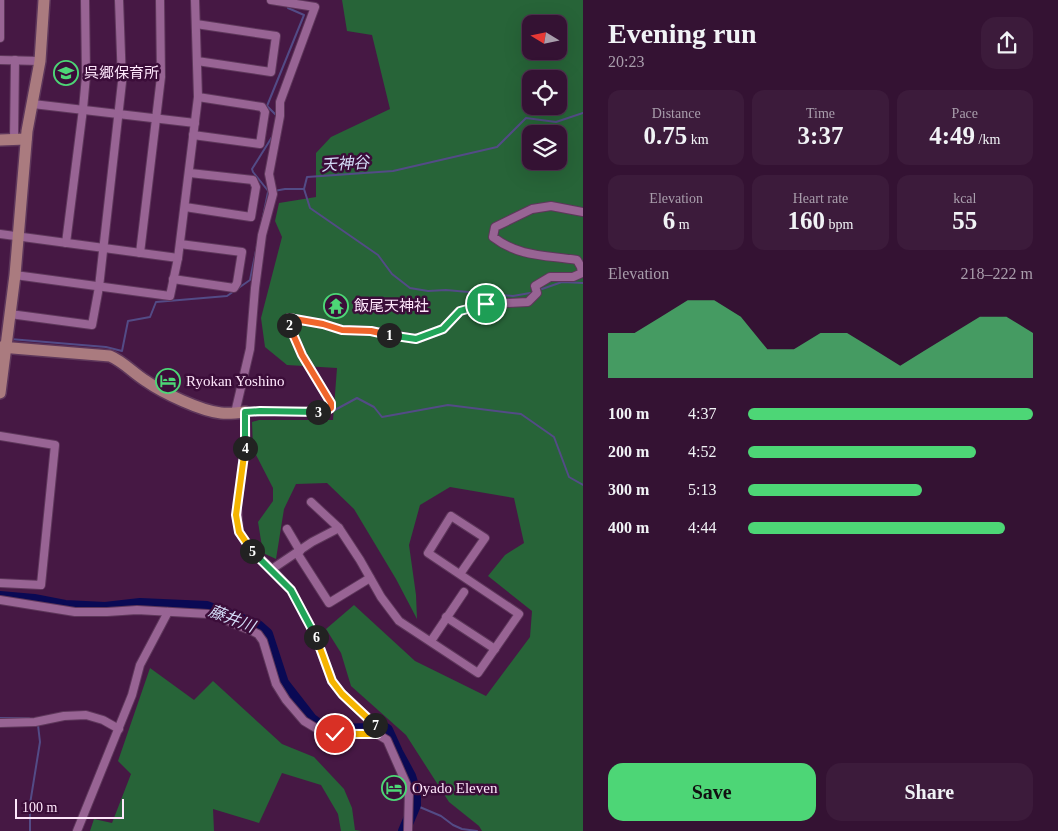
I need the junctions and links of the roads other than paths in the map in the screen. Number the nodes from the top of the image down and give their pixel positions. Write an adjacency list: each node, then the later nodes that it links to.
1 (0, 0): 8 (street)
2 (44, 0): 13 (street)
3 (85, 0): 17 (street)
4 (119, 0): 18 (street)
5 (160, 0): 19 (street)
6 (195, 0): 9 (street)
7 (270, 0): 40 (street)
8 (0, 10): 10 (street)
9 (196, 24): 14 (street); 14 (street)
10 (0, 38)
11 (0, 60): 12 (street)
12 (15, 60): 13 (street); 22 (street)
13 (40, 61): 16 (street)
14 (197, 61): 15 (street)
15 (198, 97): 20 (street); 21 (street)
16 (33, 104): 17 (street); 22 (street)
17 (83, 109): 18 (street); 29 (street)
18 (118, 113): 19 (street); 31 (street)
19 (157, 118): 20 (street); 32 (street)
20 (195, 123): 21 (street)
21 (193, 135): 24 (street)
22 (20, 139): 23 (street); 28 (street)
23 (0, 140)
24 (190, 173): 25 (street); 25 (street)
25 (185, 207): 30 (street)
26 (583, 212): 40 (street)
27 (0, 234): 28 (street)
28 (19, 236): 29 (street); 34 (street)
29 (66, 243): 31 (street)
30 (180, 244): 33 (street); 35 (street)
31 (103, 248): 32 (street); 36 (street)
32 (140, 253): 33 (street)
33 (178, 258): 35 (street)
34 (15, 275): 36 (street); 37 (street)
35 (173, 279): 36 (street)
36 (99, 287): 37 (street)
37 (10, 314): 38 (street)
38 (4, 343): 39 (street); 40 (street)
39 (0, 394)
40 (240, 413): 46 (street)
41 (0, 436): 49 (street)
42 (311, 502): 43 (street)
43 (339, 528): 45 (street); 48 (street)
44 (287, 529): 45 (street)
45 (298, 552): 46 (street); 48 (street)
46 (272, 569): 58 (street)
47 (460, 574): 47 (street); 55 (street)
48 (370, 578): 55 (street)
49 (0, 583)
50 (464, 592): 53 (street)
51 (0, 600): 52 (street)
52 (168, 612): 57 (street); 58 (street)
53 (446, 617): 54 (street); 55 (street)
54 (433, 638)
55 (495, 649)
56 (0, 723): 57 (street)
57 (119, 729): 60 (street)
58 (376, 730): 59 (street)
59 (409, 828)
60 (77, 831)

